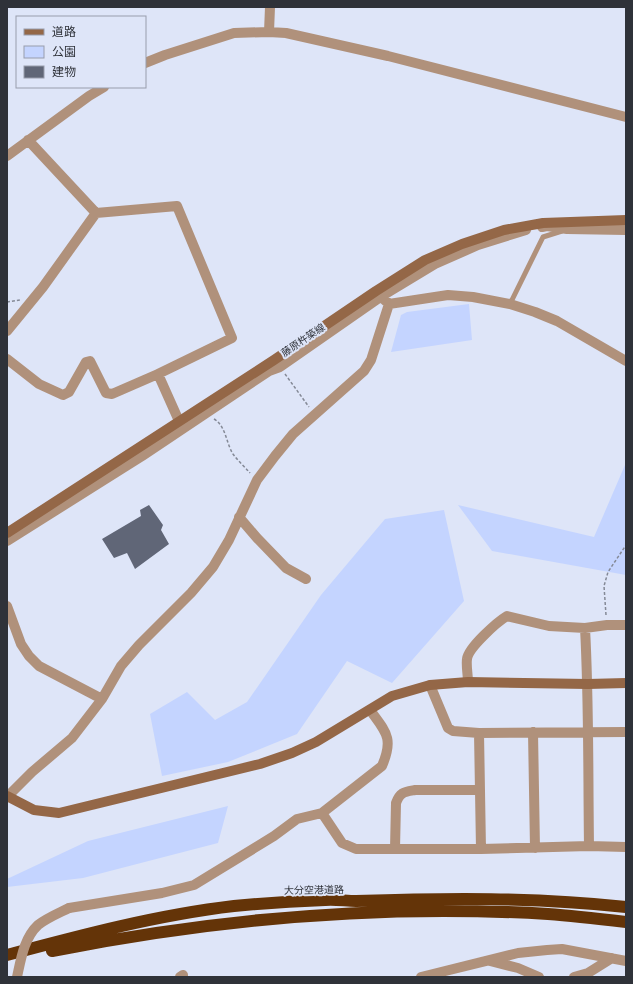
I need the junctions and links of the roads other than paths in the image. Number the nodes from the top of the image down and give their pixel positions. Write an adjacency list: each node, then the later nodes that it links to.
1 (270, 7): 2 (street)
2 (269, 32): 3 (street); 5 (street)
3 (146, 63)
4 (102, 88): 6 (street)
5 (626, 117)
6 (28, 140): 7 (street); 8 (street)
7 (7, 156)
8 (96, 213): 14 (street); 17 (street)
9 (626, 220): 12 (main road, 藤原杵築線)
10 (567, 229): 11 (street); 12 (street); 13 (lane)
11 (626, 230)
12 (382, 297): 13 (street); 18 (main road, 藤原杵築線); 19 (street); 21 (street)
13 (510, 304): 16 (street)
14 (7, 331)
15 (7, 359): 17 (street)
16 (626, 361)
17 (158, 374): 18 (street)
18 (180, 422): 20 (main road, 藤原杵築線)
19 (239, 517): 22 (street); 30 (street)
20 (7, 533)
21 (7, 541)
22 (306, 579)
23 (7, 606): 30 (street)
24 (626, 625): 25 (street)
25 (585, 628): 26 (street); 28 (street)
26 (468, 682): 28 (main road); 29 (main road)
27 (626, 682): 28 (main road)
28 (588, 684): 32 (street)
29 (430, 685): 31 (main road); 35 (street)
30 (102, 699): 37 (street)
31 (370, 710): 37 (main road); 38 (street)
32 (587, 731): 33 (street); 34 (street); 39 (street)
33 (532, 732): 35 (street); 41 (street)
34 (626, 732)
35 (479, 733): 36 (street)
36 (480, 790): 42 (street); 43 (street)
37 (7, 796)
38 (322, 813): 42 (street); 51 (street, bridge)
39 (589, 846): 40 (street); 41 (street)
40 (626, 847)
41 (535, 848): 43 (street)
42 (395, 849): 43 (street)
43 (481, 849)
44 (626, 907): 46 (highway, 大分空港道路)
45 (626, 922): 49 (highway)
46 (7, 955)
47 (612, 958): 48 (street); 50 (street); 54 (street)
48 (488, 960): 52 (street); 53 (street)
49 (7, 961)
50 (626, 961)
51 (17, 977)
52 (421, 977)
53 (540, 977)
54 (574, 977)

